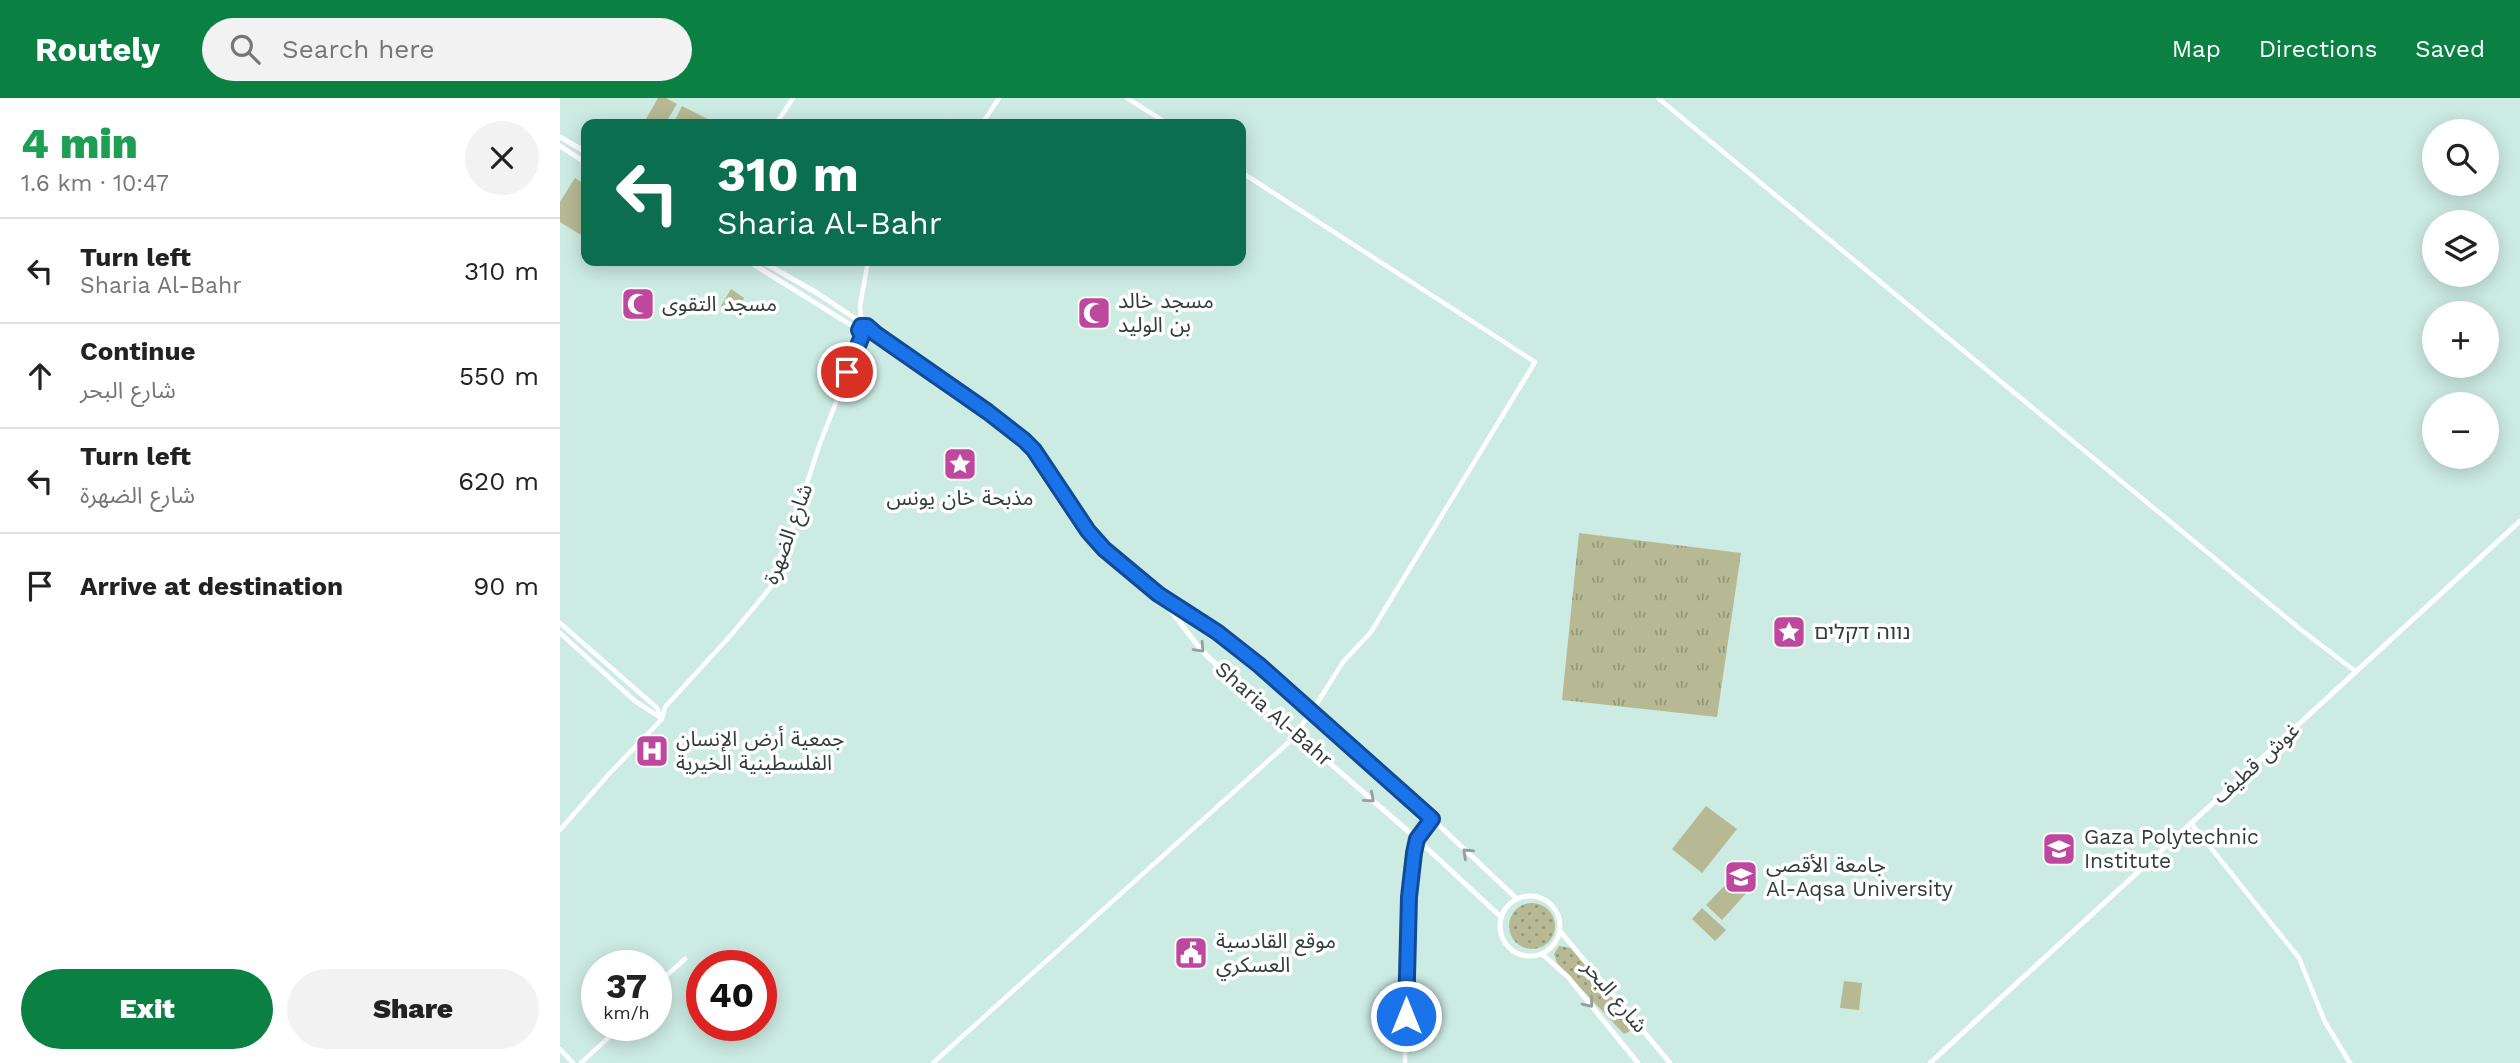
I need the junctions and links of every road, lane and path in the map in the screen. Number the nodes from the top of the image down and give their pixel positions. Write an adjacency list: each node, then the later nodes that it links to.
1 (793, 98): 5 (street)
2 (999, 98): 6 (street)
3 (1127, 98): 7 (street)
4 (1658, 98): 21 (street)
5 (779, 119)
6 (985, 119)
7 (1160, 119)
8 (560, 136): 10 (main road)
9 (560, 146): 11 (main road)
10 (581, 149)
11 (581, 160)
12 (1246, 175): 22 (street)
13 (756, 266): 16 (main road)
14 (769, 266): 16 (main road)
15 (868, 266): 16 (street, شارع الضهرة)
16 (865, 330): 18 (main road); 23 (street, شارع الضهرة)
17 (2520, 521): 21 (main road, غوش قطيف)
18 (1158, 594): 22 (main road, Sharia Al-Bahr); 24 (main road, Sharia Al-Bahr, one-way to 24)
19 (560, 623): 23 (street)
20 (560, 633): 23 (street)
21 (2355, 671): 26 (main road, غوش قطيف)
22 (1311, 713): 24 (street); 25 (main road, Sharia Al-Bahr)
23 (662, 719): 27 (street, شارع الضهرة)
24 (1296, 733): 28 (main road, Sharia Al-Bahr, one-way to 28); 39 (street)
25 (1432, 819): 28 (street); 29 (main road, Sharia Al-Bahr, one-way to 25)
26 (2191, 824): 43 (main road, غوش قطيف); 44 (street)
27 (560, 830)
28 (1417, 839): 30 (main road, Sharia Al-Bahr); 40 (street)
29 (1517, 899): 30 (main road); 31 (main road)
30 (1501, 917): 32 (main road)
31 (1559, 930): 32 (main road); 42 (main road, شارع البحر)
32 (1542, 954): 41 (main road, شارع البحر, one-way to 41)
33 (685, 959): 34 (street)
34 (672, 971)
35 (605, 1041): 38 (street)
36 (560, 1049): 37 (street)
37 (573, 1063)
38 (581, 1063)
39 (933, 1063)
40 (1405, 1063)
41 (1639, 1063)
42 (1670, 1063)
43 (1930, 1063)
44 (2350, 1063)

